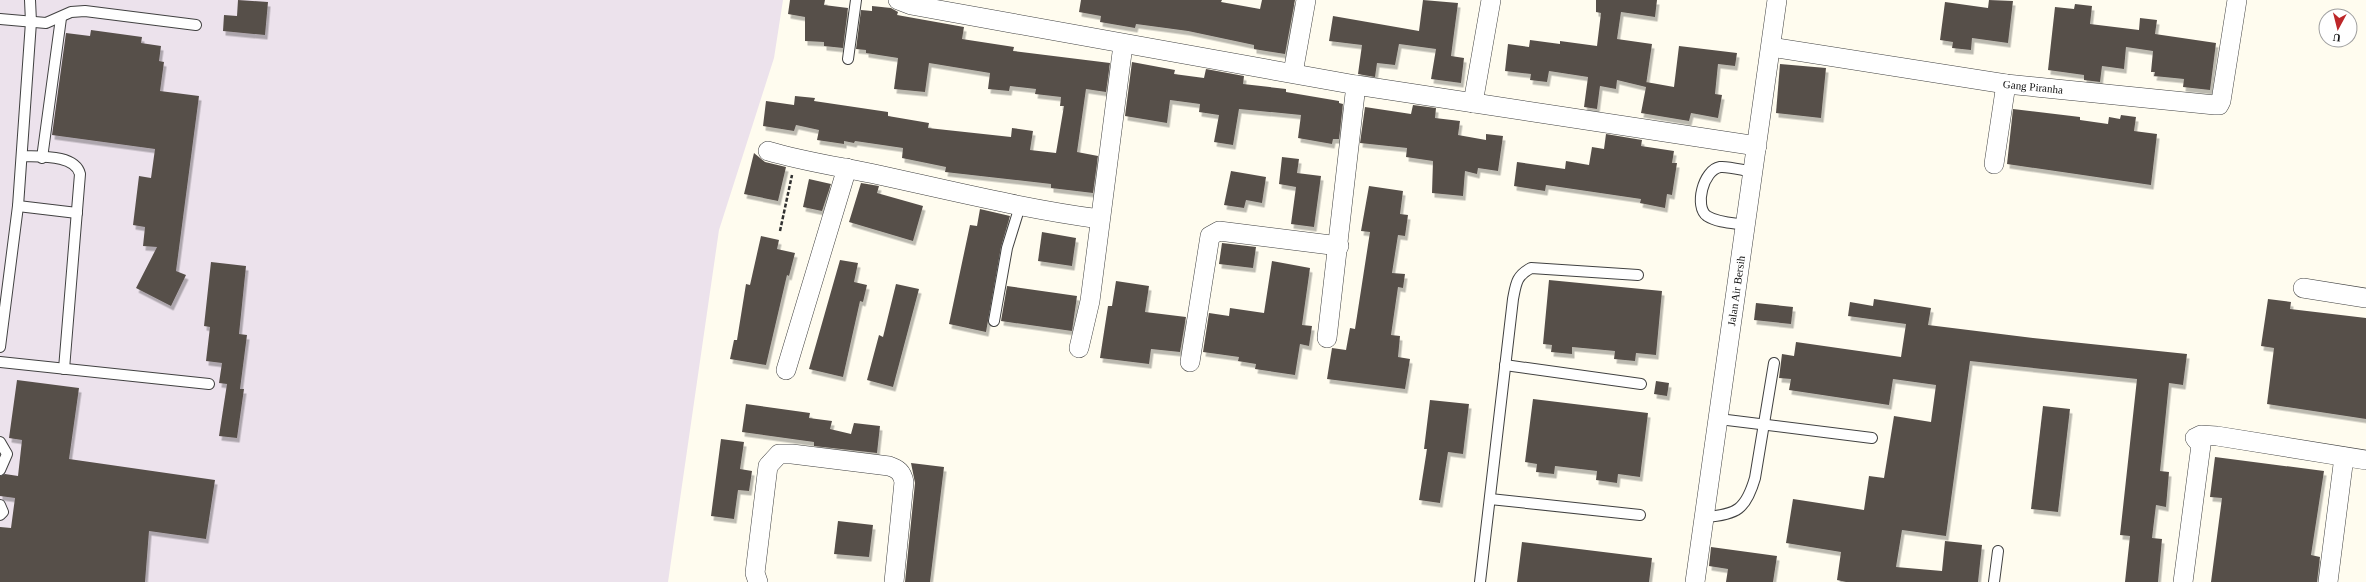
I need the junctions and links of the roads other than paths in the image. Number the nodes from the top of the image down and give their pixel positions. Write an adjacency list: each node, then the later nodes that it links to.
1 (30, 0): 10 (lane)
2 (856, 0): 14 (lane)
3 (898, 0): 12 (street)
4 (1306, 0): 15 (street)
5 (1491, 0): 18 (street)
6 (1777, 0): 13 (street, Jalan Air Bersih)
7 (2237, 0): 16 (street, Gang Piranha)
8 (61, 18): 10 (lane); 11 (lane); 22 (lane)
9 (0, 19): 10 (lane)
10 (32, 22): 21 (lane)
11 (196, 25)
12 (1123, 45): 15 (street); 29 (street)
13 (1771, 47): 16 (street, Gang Piranha); 19 (street, Jalan Air Bersih)
14 (848, 59)
15 (1293, 73): 17 (street)
16 (2006, 84): 23 (street)
17 (1356, 85): 18 (street); 31 (street)
18 (1473, 103): 19 (street)
19 (1757, 146): 25 (street, Jalan Air Bersih)
20 (768, 151): 24 (street)
21 (22, 156): 22 (lane); 26 (lane)
22 (42, 158): 28 (lane)
23 (1994, 164)
24 (847, 168): 27 (street); 44 (street)
25 (1754, 172): 30 (street, Jalan Air Bersih); 30 (lane)
26 (18, 206): 28 (lane); 37 (lane)
27 (1020, 206): 29 (street); 35 (lane)
28 (77, 213): 43 (lane)
29 (1100, 219): 38 (street)
30 (1746, 225): 47 (street, Jalan Air Bersih)
31 (1339, 246): 36 (street); 40 (street)
32 (1638, 275): 42 (lane)
33 (2303, 288): 34 (street)
34 (2366, 298)
35 (994, 321)
36 (1328, 338)
37 (0, 347)
38 (1079, 348)
39 (0, 362): 43 (lane)
40 (1190, 362)
41 (1774, 363): 48 (lane)
42 (1505, 365): 46 (lane); 54 (lane)
43 (64, 369): 45 (lane)
44 (786, 370)
45 (209, 384)
46 (1641, 384)
47 (1719, 419): 48 (lane); 58 (street, Jalan Air Bersih)
48 (1764, 424): 49 (lane); 58 (lane)
49 (1872, 438)
50 (0, 442): 53 (lane)
51 (2344, 457): 52 (street); 65 (street); 66 (street)
52 (2366, 460)
53 (0, 470)
54 (1490, 500): 57 (lane); 62 (lane)
55 (0, 505): 56 (lane)
56 (0, 514)
57 (1640, 515)
58 (1705, 517): 63 (street, Jalan Air Bersih)
59 (1998, 551): 64 (lane)
60 (758, 582): 61 (street)
61 (894, 582)
62 (1480, 582)
63 (1696, 582)
64 (1994, 582)
65 (2183, 582)
66 (2328, 582)

